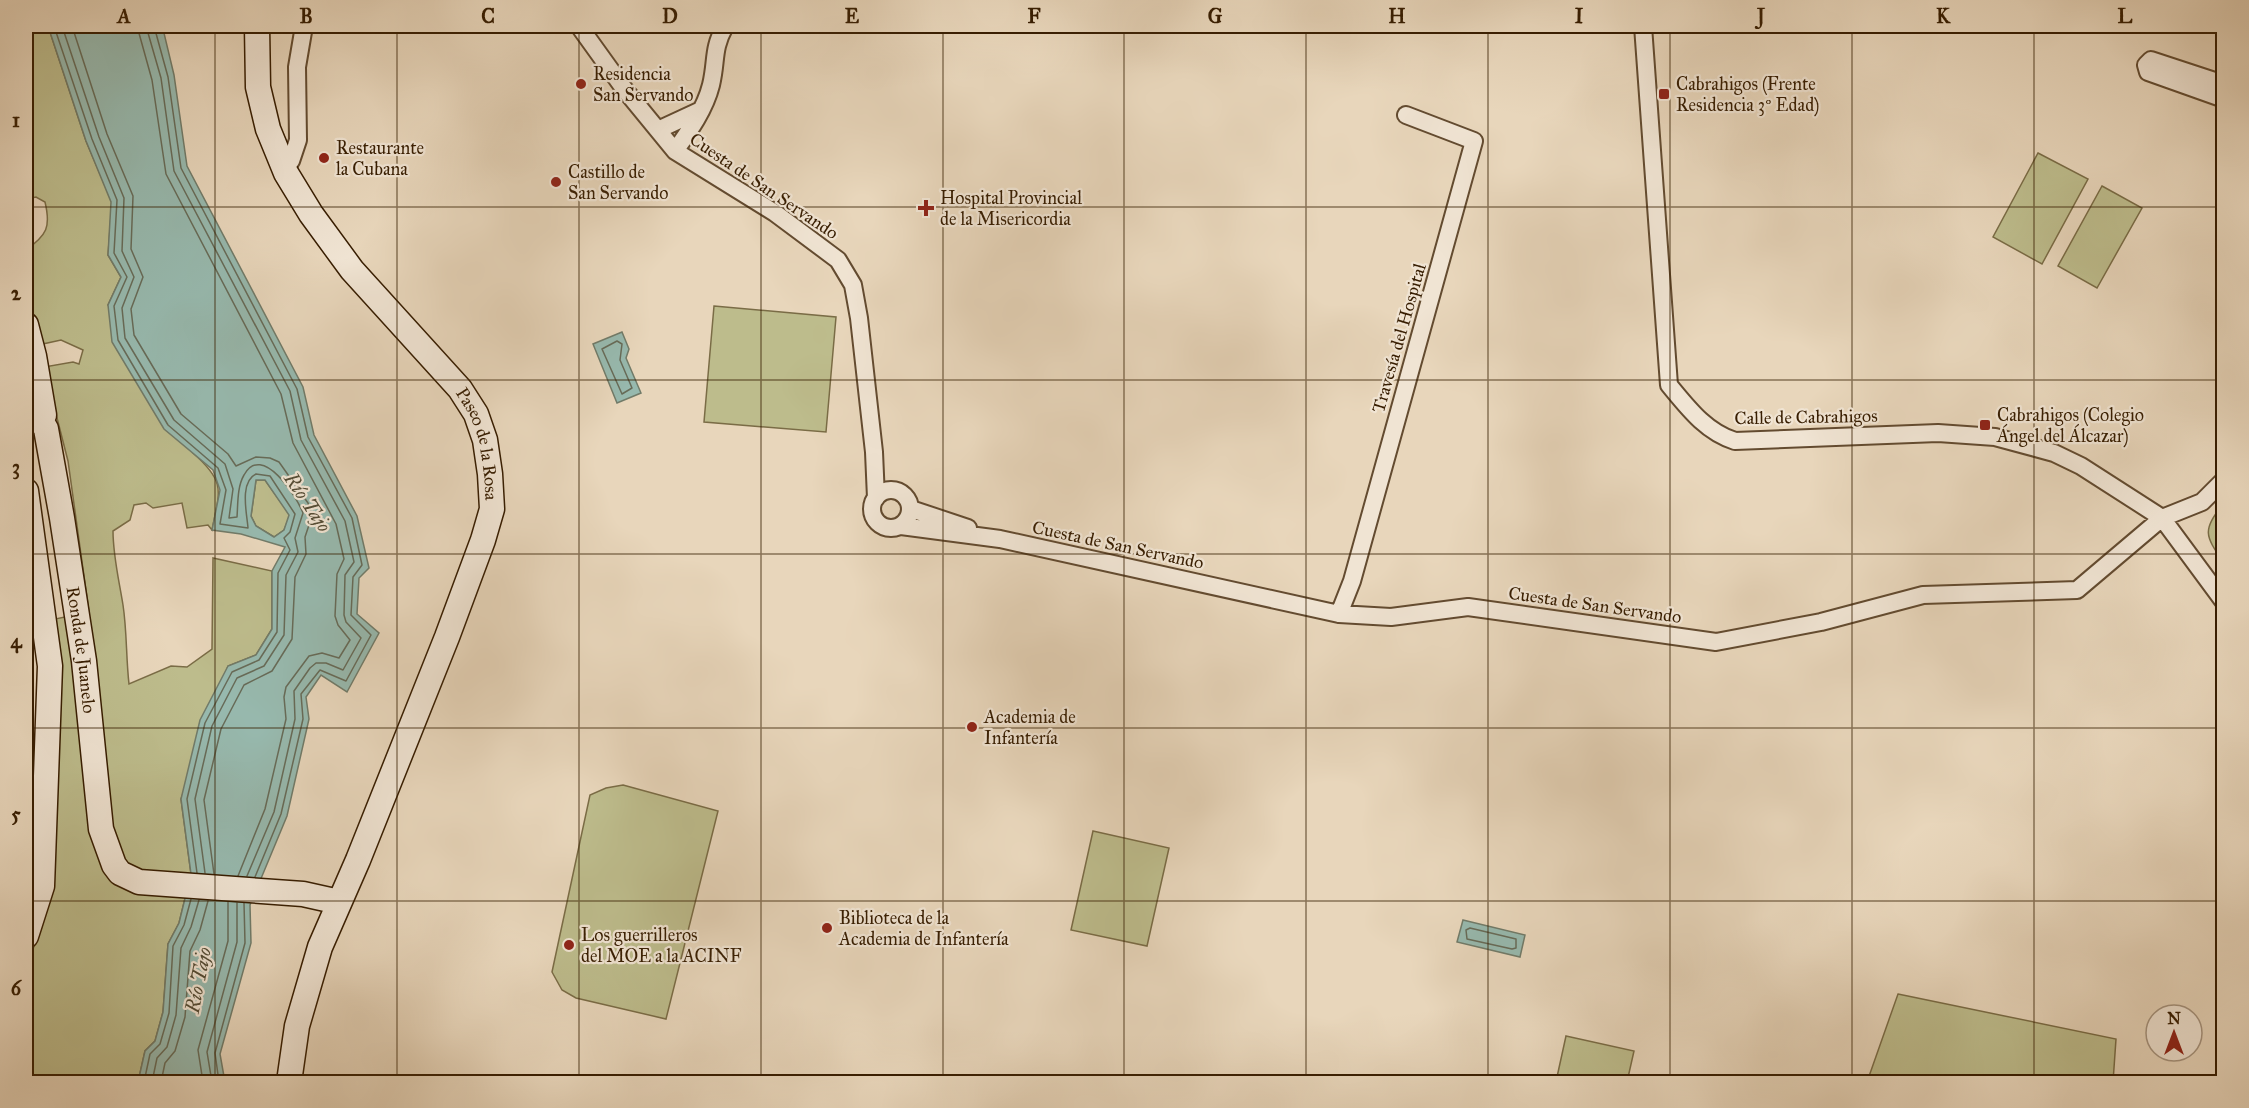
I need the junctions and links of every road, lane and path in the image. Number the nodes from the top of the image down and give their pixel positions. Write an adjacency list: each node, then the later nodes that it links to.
1 (257, 26): 10 (street, Paseo de la Rosa)
2 (304, 26): 10 (street)
3 (579, 26): 8 (street, Cuesta de San Servando)
4 (725, 26): 6 (street)
5 (1643, 26): 21 (street, Calle de Cabrahigos)
6 (701, 110): 8 (street); 9 (street)
7 (1406, 115): 25 (street, Travesía del Hospital)
8 (660, 129): 9 (street, Cuesta de San Servando)
9 (675, 151): 15 (street, Cuesta de San Servando)
10 (283, 165): 26 (street, Paseo de la Rosa)
11 (26, 325): 12 (street)
12 (34, 356): 13 (street); 14 (street)
13 (26, 399): 14 (street, Ronda de Juanelo)
14 (46, 429): 26 (street, Ronda de Juanelo)
15 (874, 452): 17 (street); 19 (street, Cuesta de San Servando)
16 (2223, 480): 21 (street, Cuesta de San Servando)
17 (893, 490): 19 (street); 20 (street)
18 (26, 491): 27 (street)
19 (876, 498): 22 (street)
20 (910, 509): 22 (street); 23 (street)
21 (2162, 518): 24 (street); 25 (street, Cuesta de San Servando)
22 (901, 526): 23 (street)
23 (1000, 539): 25 (street, Cuesta de San Servando)
24 (2223, 602)
25 (1339, 614)
26 (339, 902): 28 (street, Paseo de la Rosa)
27 (26, 931)
28 (290, 1083)

